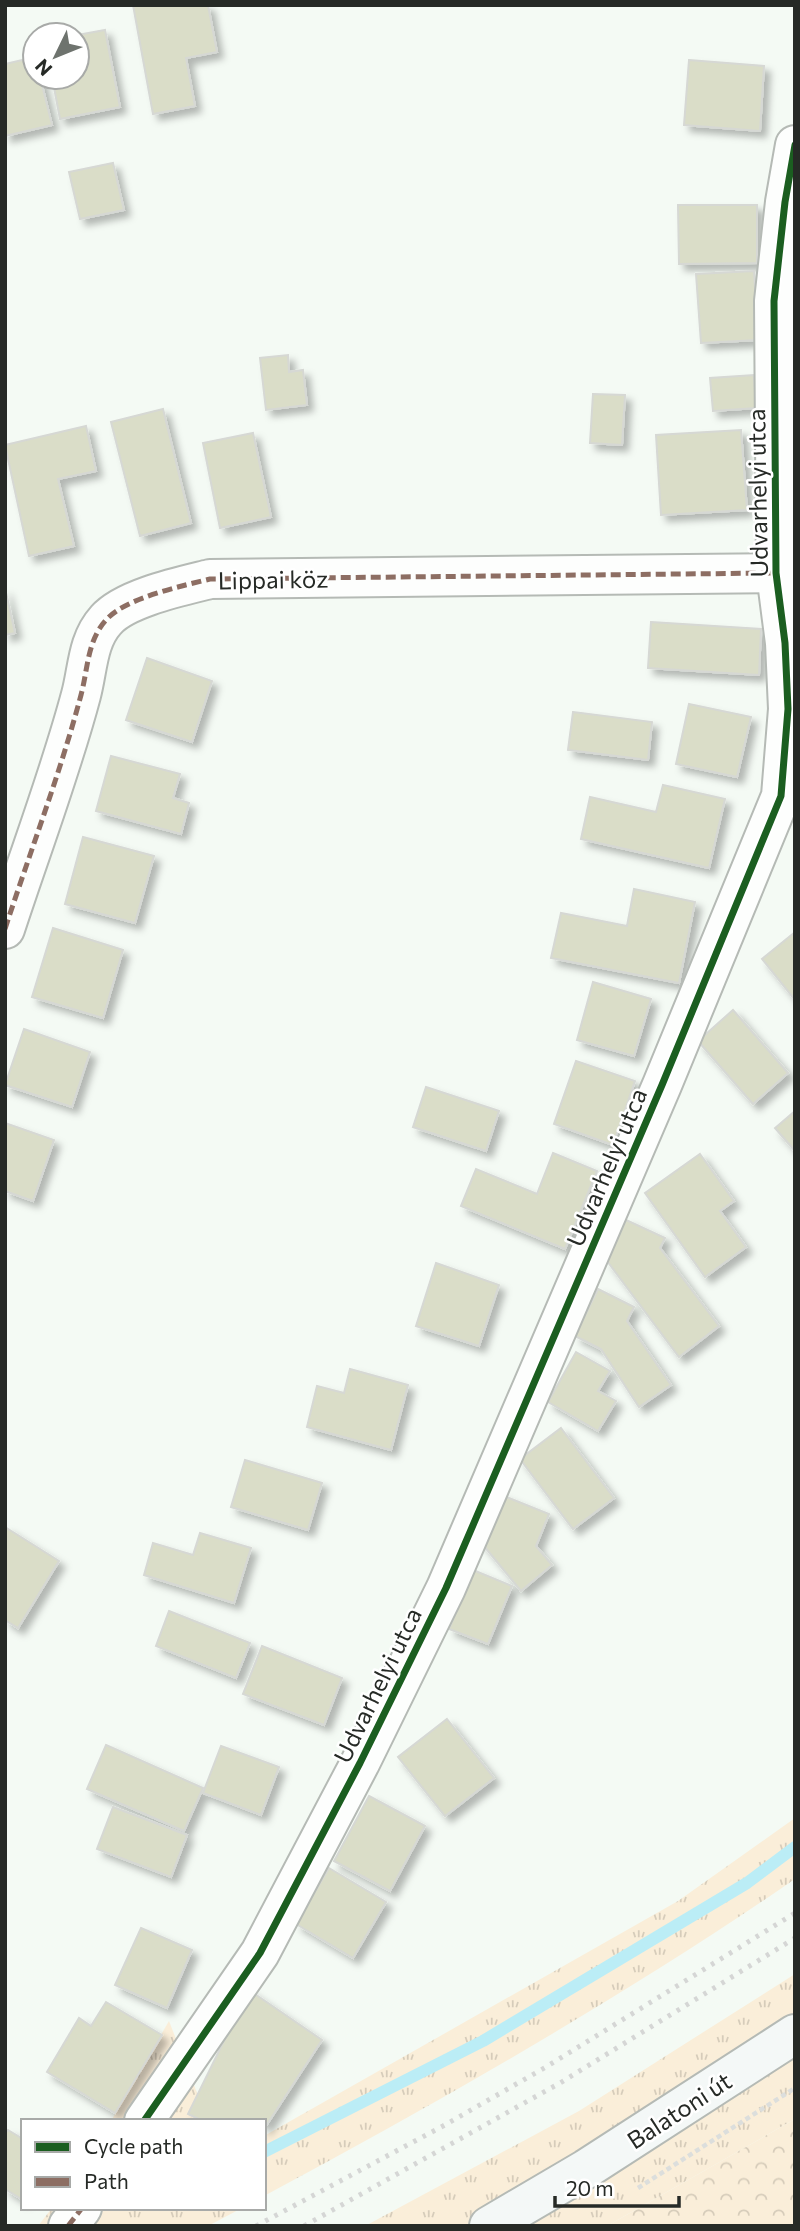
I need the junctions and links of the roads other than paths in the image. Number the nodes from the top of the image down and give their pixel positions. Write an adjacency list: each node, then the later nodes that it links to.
1 (795, 145): 2 (street, Udvarhelyi utca)
2 (776, 573): 4 (street, Udvarhelyi utca); 5 (street, Lippai köz)
3 (795, 757): 4 (street)
4 (781, 796): 7 (street, Udvarhelyi utca)
5 (5, 929)
6 (795, 2034): 10 (main road, Balatoni út)
7 (145, 2119)
8 (80, 2210): 9 (street)
9 (68, 2226)
10 (489, 2226)

